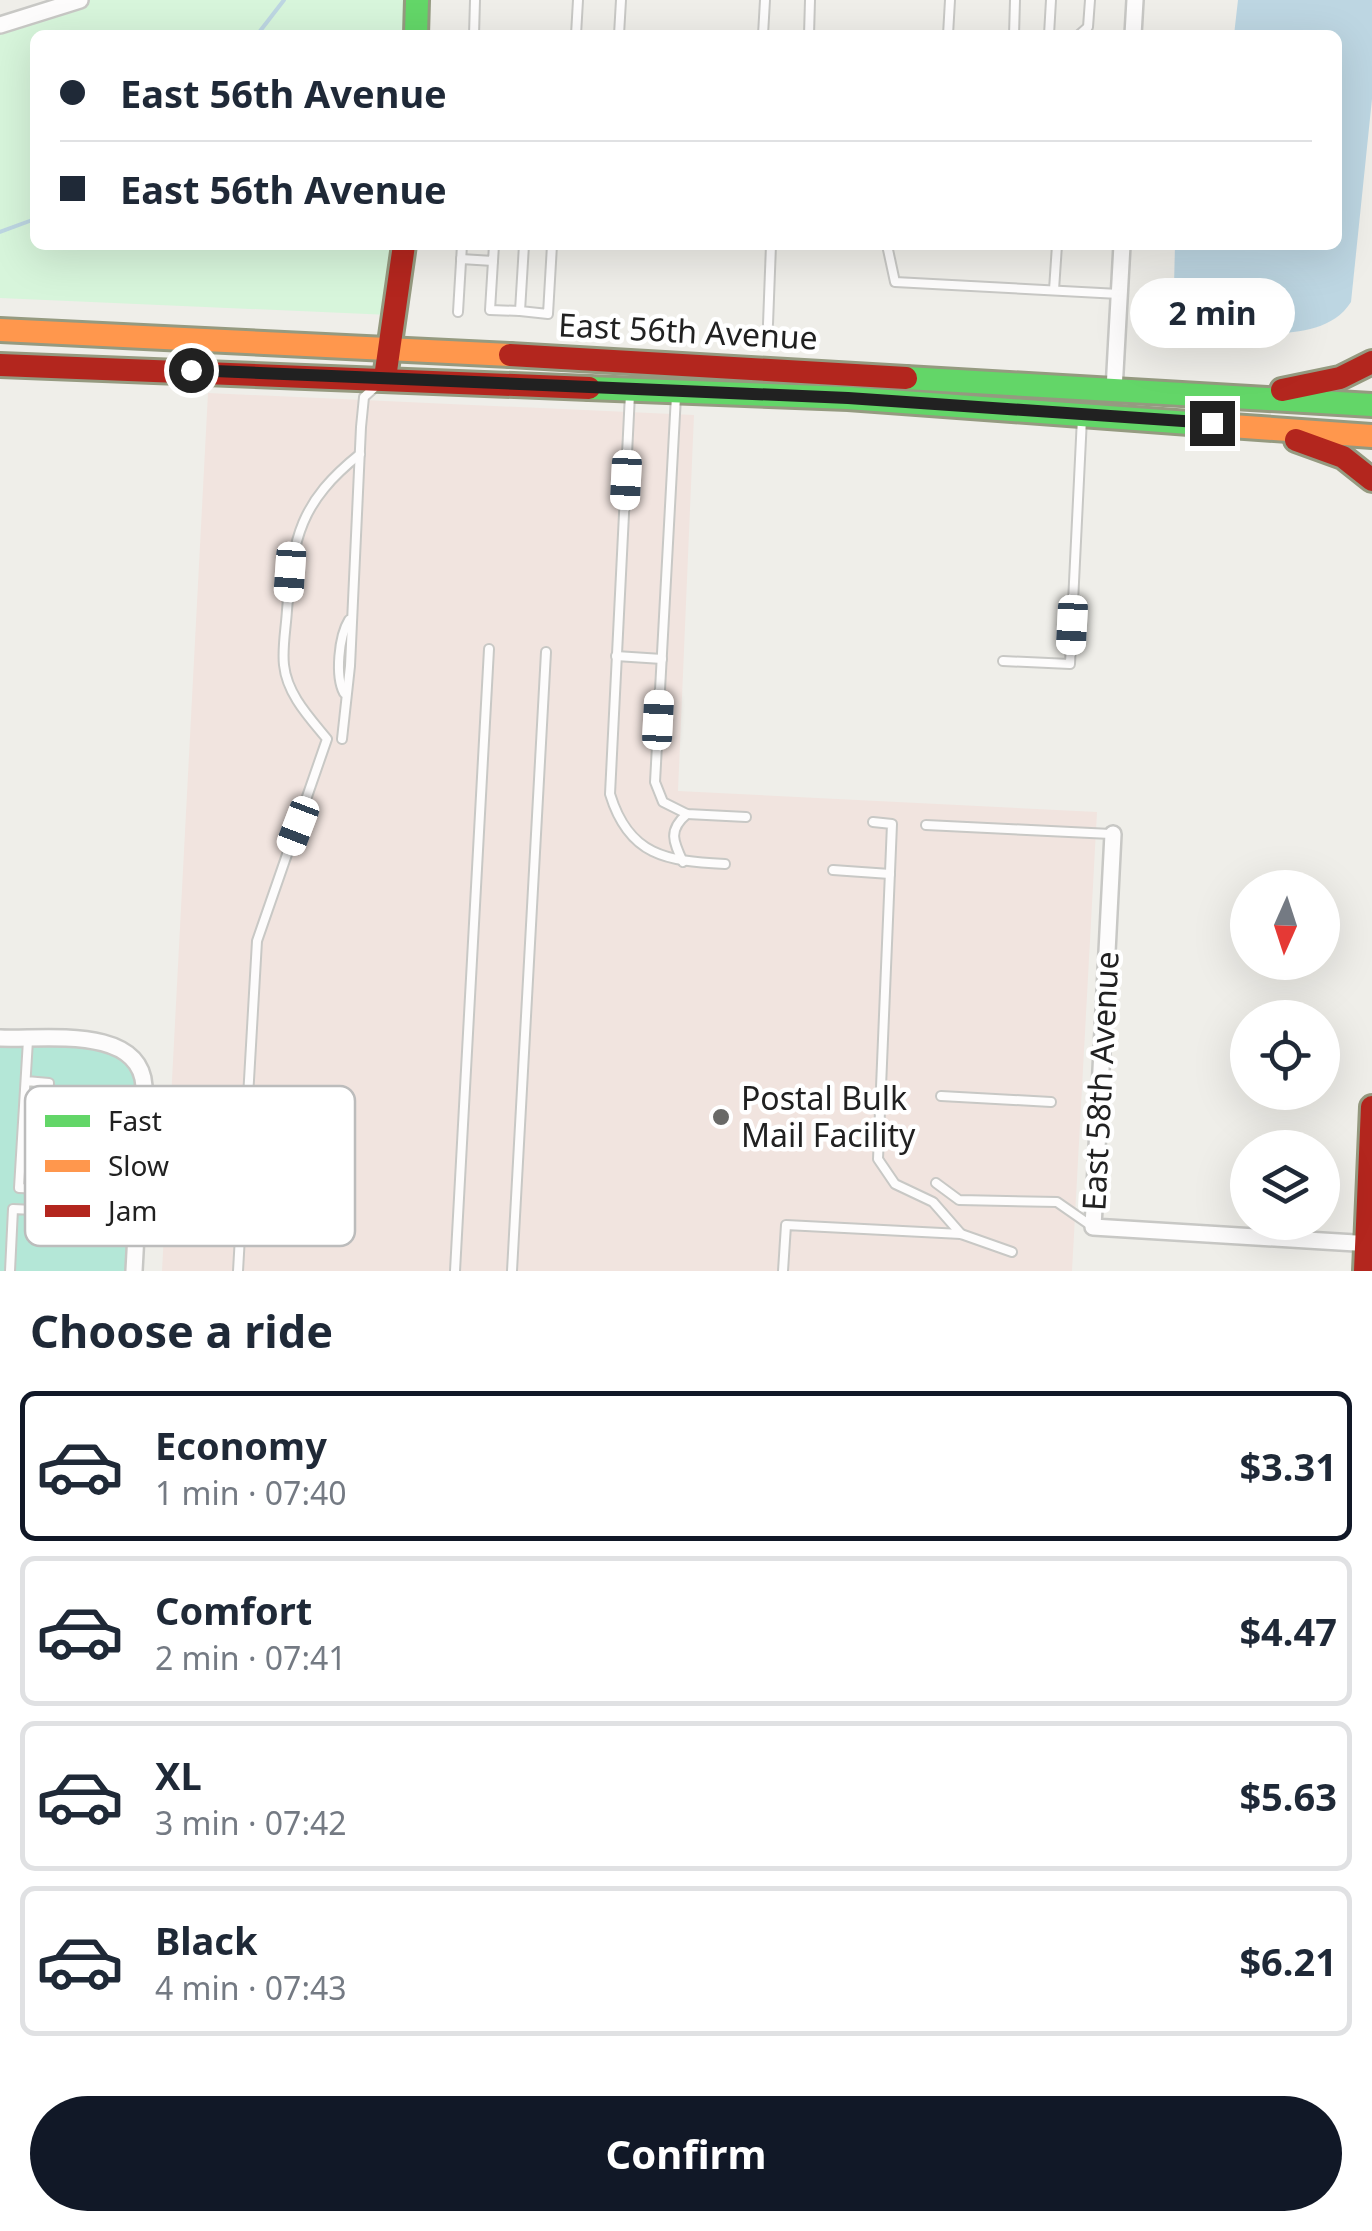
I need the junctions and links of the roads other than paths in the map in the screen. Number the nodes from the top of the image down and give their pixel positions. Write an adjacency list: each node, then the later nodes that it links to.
1 (80, 0): 13 (street)
2 (418, 0): 15 (main road)
3 (476, 0): 16 (lane)
4 (578, 0): 17 (lane)
5 (621, 0): 18 (lane)
6 (764, 0): 19 (lane)
7 (810, 0): 20 (lane)
8 (950, 0): 21 (lane)
9 (1015, 0): 22 (lane)
10 (1050, 0): 23 (lane)
11 (1090, 0): 24 (lane)
12 (1135, 0): 25 (street)
13 (57, 5): 14 (street)
14 (0, 25)
15 (416, 30)
16 (474, 30)
17 (576, 30)
18 (619, 30)
19 (762, 30)
20 (808, 30)
21 (948, 30)
22 (1014, 30)
23 (1049, 30)
24 (1085, 30)
25 (1133, 30)
26 (403, 250): 43 (main road)
27 (462, 250): 35 (lane)
28 (494, 250): 36 (lane)
29 (524, 250): 40 (lane)
30 (552, 250): 40 (lane)
31 (771, 250): 41 (lane)
32 (888, 250): 37 (lane)
33 (1056, 250): 37 (lane)
34 (1122, 250): 38 (street)
35 (461, 260): 36 (lane); 39 (lane)
36 (493, 261): 40 (lane)
37 (1054, 290): 38 (lane)
38 (1120, 294): 48 (street)
39 (458, 312)
40 (520, 312)
41 (768, 324)
42 (0, 330): 43 (main road, East 56th Avenue)
43 (391, 348): 46 (main road); 48 (main road, East 56th Avenue)
44 (1372, 362): 50 (main road)
45 (0, 365): 46 (main road, East 56th Avenue)
46 (385, 378): 47 (main road, East 56th Avenue); 55 (lane)
47 (631, 390): 49 (main road, East 56th Avenue); 59 (lane)
48 (1114, 390): 50 (main road, East 56th Avenue)
49 (676, 392): 52 (main road, East 56th Avenue); 60 (lane)
50 (1242, 398): 51 (main road, East 56th Avenue)
51 (1372, 405)
52 (1082, 414): 53 (main road, East 56th Avenue); 61 (lane)
53 (1242, 425): 54 (main road, East 56th Avenue); 56 (main road)
54 (1372, 436)
55 (360, 454): 62 (lane); 78 (lane)
56 (1372, 480)
57 (489, 648): 95 (lane)
58 (546, 652): 96 (lane)
59 (616, 656): 60 (lane); 68 (lane)
60 (662, 659): 63 (lane)
61 (1003, 662)
62 (342, 739)
63 (687, 814): 64 (lane); 68 (lane)
64 (746, 817)
65 (873, 822): 71 (lane)
66 (926, 825): 67 (lane)
67 (1113, 834): 86 (street, East 58th Avenue)
68 (683, 862): 69 (lane)
69 (725, 864)
70 (833, 870): 71 (lane)
71 (890, 874): 87 (lane)
72 (0, 1038): 73 (street)
73 (28, 1040): 74 (lane); 77 (street)
74 (26, 1081): 75 (lane); 76 (lane)
75 (26, 1086)
76 (49, 1086)
77 (144, 1086)
78 (249, 1086)
79 (940, 1096): 81 (lane)
80 (25, 1099): 84 (lane)
81 (1051, 1102)
82 (1372, 1107): 88 (main road)
83 (936, 1182): 86 (lane)
84 (25, 1188)
85 (25, 1209): 92 (lane)
86 (1093, 1227): 88 (street, East 58th Avenue)
87 (961, 1234): 91 (lane); 97 (lane)
88 (1369, 1244): 98 (main road)
89 (135, 1246): 93 (street)
90 (239, 1246): 94 (lane)
91 (1012, 1252)
92 (10, 1271)
93 (134, 1271)
94 (238, 1271)
95 (455, 1271)
96 (512, 1271)
97 (783, 1271)
98 (1366, 1271)

